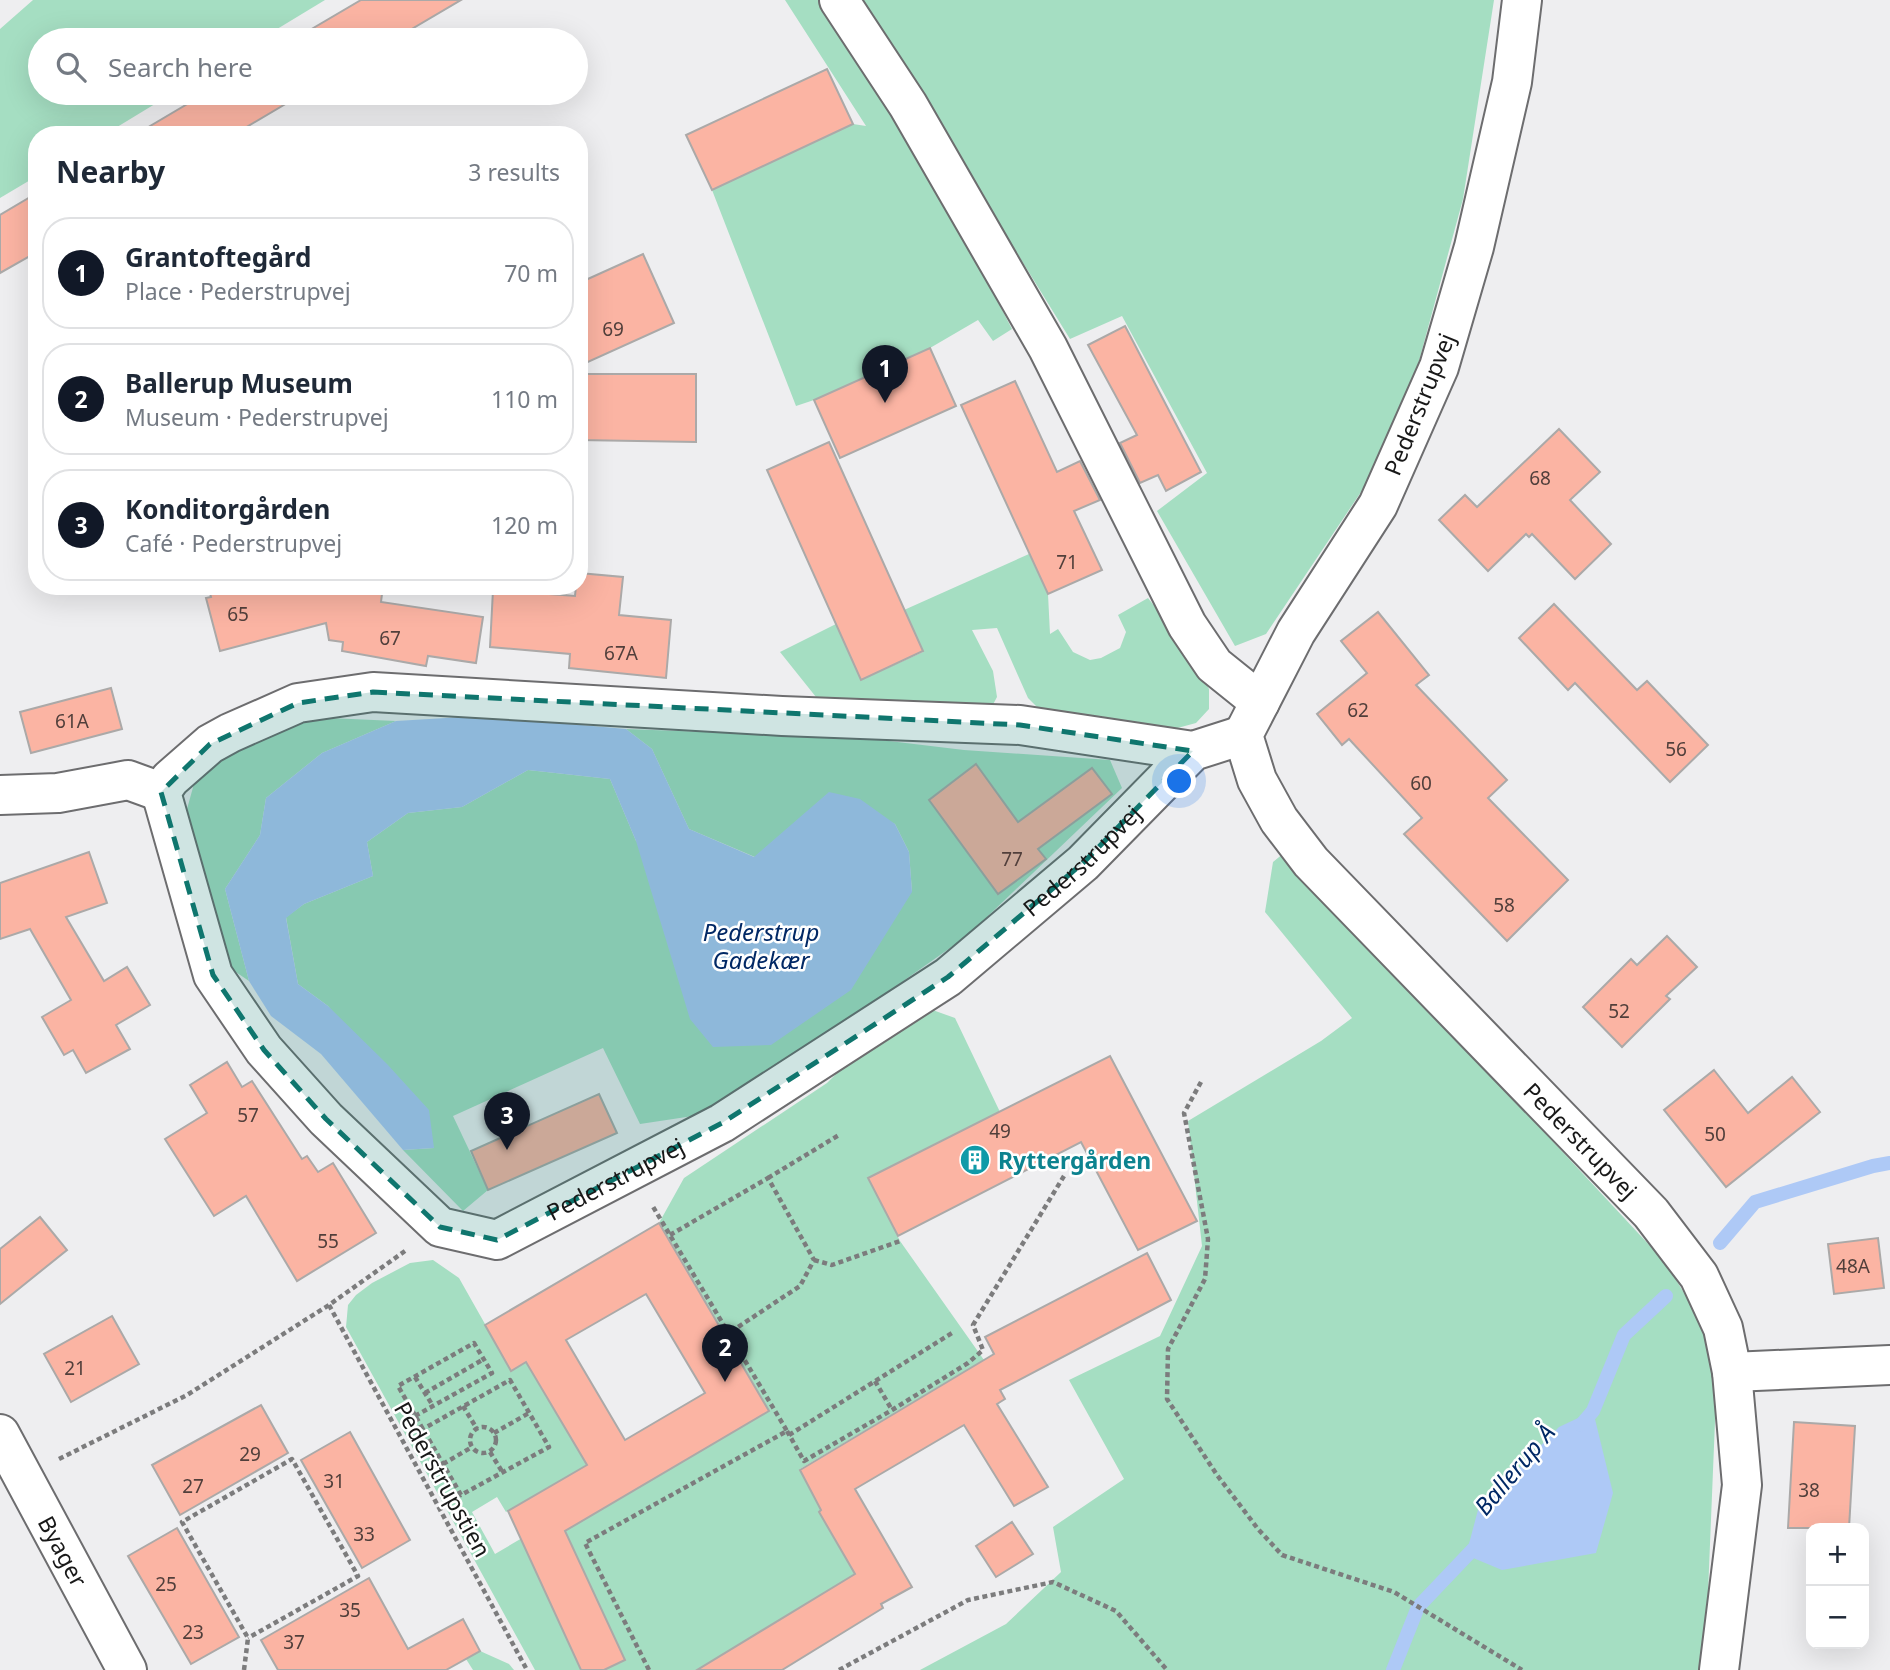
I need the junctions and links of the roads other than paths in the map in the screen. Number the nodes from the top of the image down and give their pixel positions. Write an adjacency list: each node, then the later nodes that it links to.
1 (839, 0): 3 (street)
2 (1522, 0): 3 (street, Pederstrupvej)
3 (1252, 718): 4 (street, Pederstrupvej); 8 (street, Pederstrupvej)
4 (1193, 751): 5 (street, Pederstrupvej); 5 (street, Pederstrupvej)
5 (160, 792): 6 (street)
6 (0, 795)
7 (1890, 1365): 8 (street)
8 (1732, 1372): 11 (street, Pederstrupvej)
9 (0, 1434): 10 (street, Byager)
10 (127, 1670)
11 (1719, 1670)

